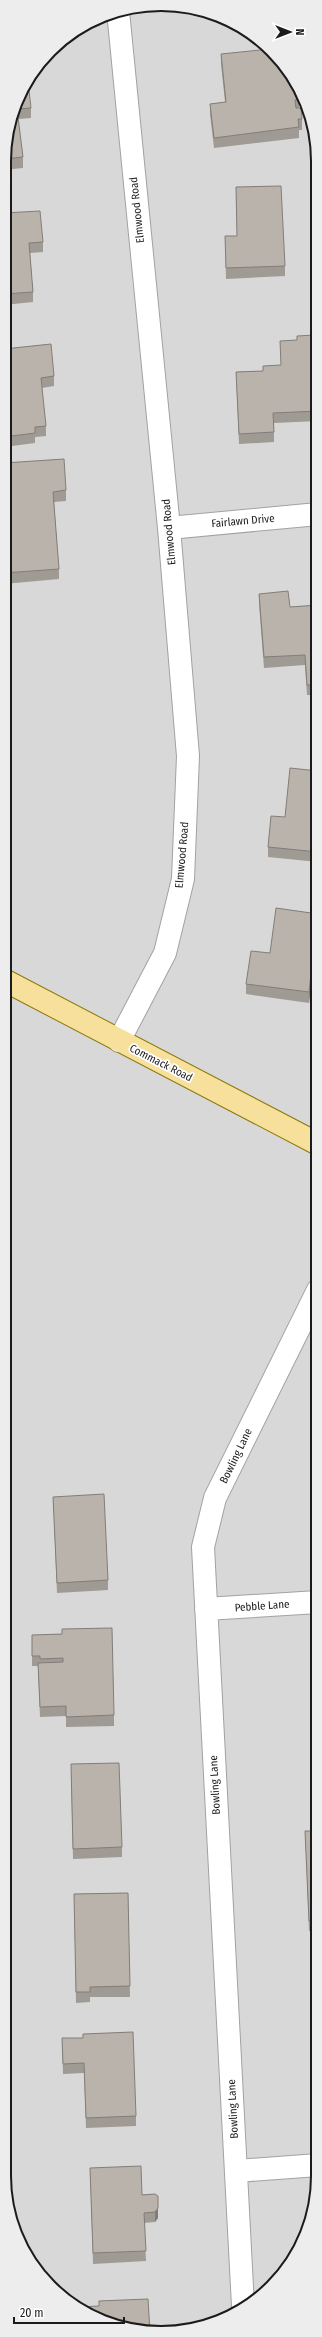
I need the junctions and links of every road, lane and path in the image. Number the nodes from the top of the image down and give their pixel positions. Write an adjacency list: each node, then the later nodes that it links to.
1 (119, 17): 3 (street, Elmwood Road)
2 (311, 515): 3 (street, Fairlawn Drive)
3 (169, 528): 5 (street, Elmwood Road)
4 (11, 984): 5 (main road, Commack Road)
5 (119, 1041): 6 (main road, Commack Road)
6 (311, 1140)
7 (311, 1304): 9 (street, Bowling Lane)
8 (311, 1602): 9 (street, Pebble Lane)
9 (206, 1610): 11 (street, Bowling Lane)
10 (311, 2165): 11 (street)
11 (237, 2170): 12 (street, Bowling Lane)
12 (243, 2302)

